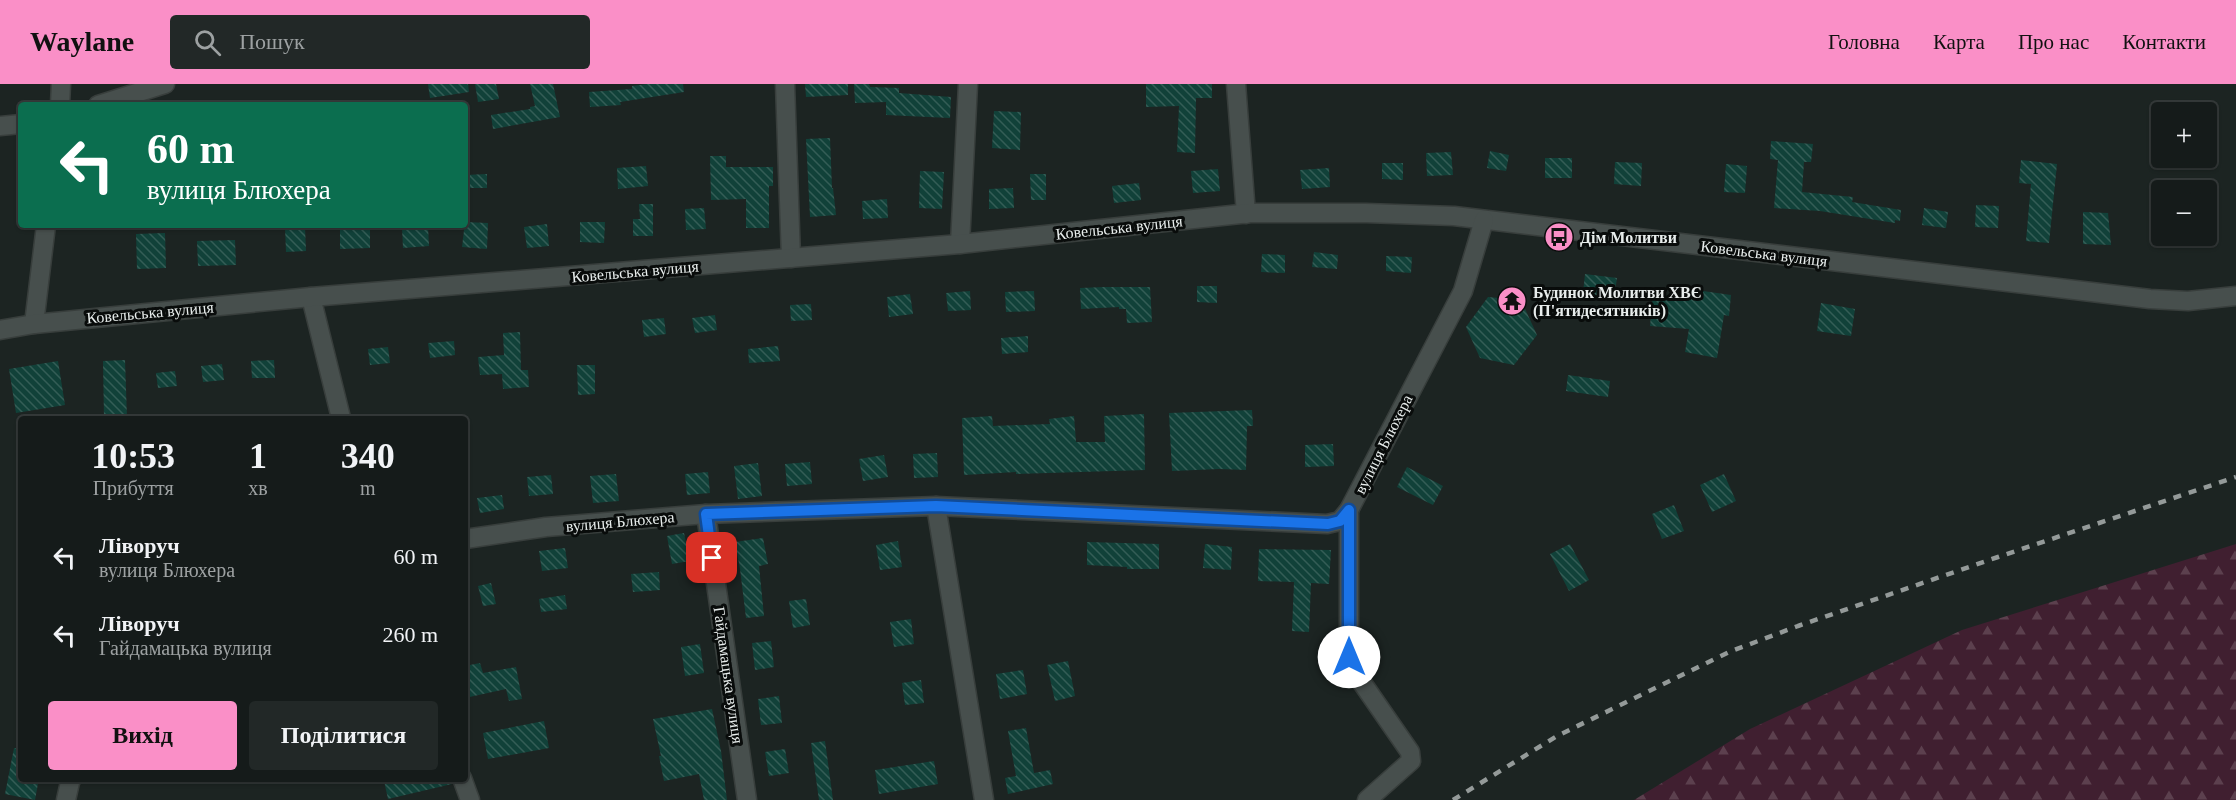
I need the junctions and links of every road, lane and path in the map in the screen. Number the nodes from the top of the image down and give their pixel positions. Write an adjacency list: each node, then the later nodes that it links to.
1 (61, 84): 6 (street)
2 (165, 84): 7 (street)
3 (785, 84): 14 (street)
4 (968, 84): 13 (street)
5 (1236, 84): 10 (street)
6 (60, 102)
7 (108, 102)
8 (18, 123): 9 (street)
9 (0, 126)
10 (1246, 214): 11 (street, Ковельська вулиця); 13 (street, Ковельська вулиця)
11 (1484, 220): 15 (street, Ковельська вулиця); 21 (street, вулиця Блюхера)
12 (46, 228): 17 (street)
13 (960, 244): 14 (street, Ковельська вулиця)
14 (791, 258): 16 (street, Ковельська вулиця)
15 (2236, 296)
16 (312, 297): 17 (street, Ковельська вулиця); 19 (street)
17 (34, 324): 18 (street, Ковельська вулиця)
18 (0, 330)
19 (341, 416)
20 (936, 506): 21 (street, вулиця Блюхера); 22 (street, вулиця Блюхера); 29 (street)
21 (1349, 510): 30 (street)
22 (706, 514): 23 (street, вулиця Блюхера); 28 (street, Гайдамацька вулиця)
23 (468, 539)
24 (70, 782): 26 (street)
25 (463, 782): 27 (street)
26 (66, 800)
27 (470, 800)
28 (747, 800)
29 (984, 800)
30 (1367, 800)

